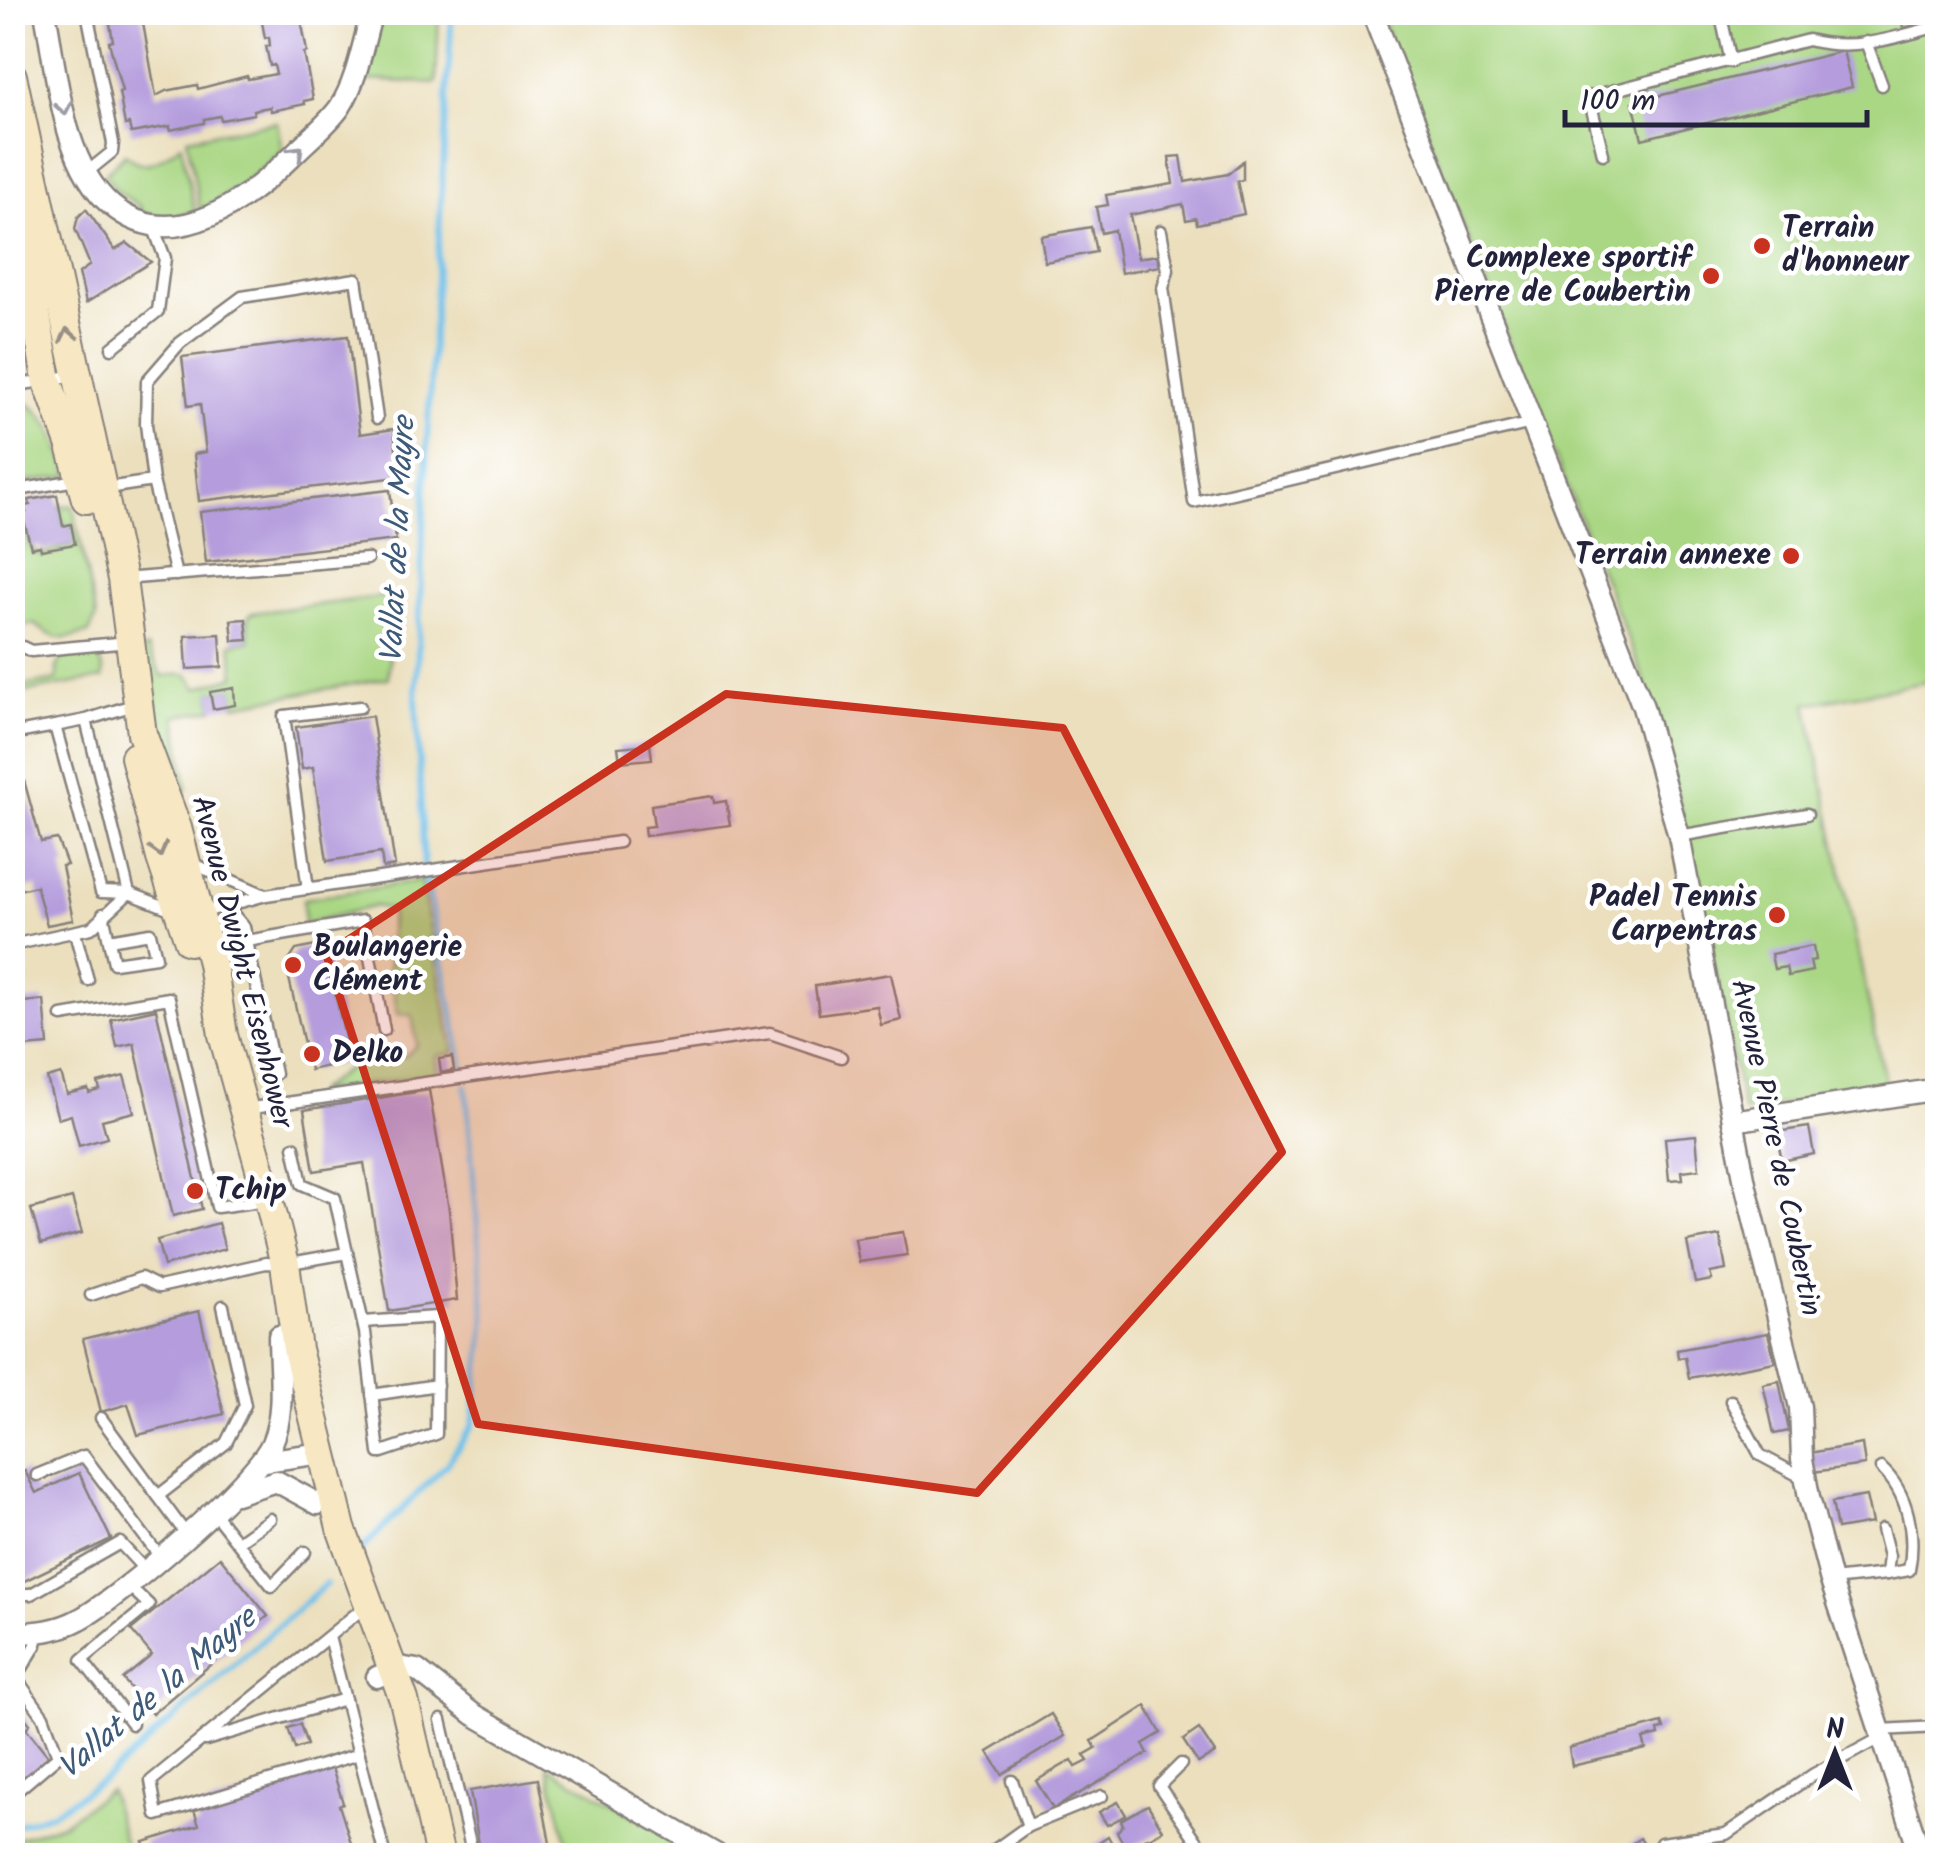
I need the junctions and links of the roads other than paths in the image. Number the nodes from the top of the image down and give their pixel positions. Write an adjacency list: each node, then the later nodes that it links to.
1 (45, 12): 12 (street, one-way to 12)
2 (87, 12): 12 (lane)
3 (372, 12): 14 (street, one-way to 3)
4 (1372, 12): 21 (street, Avenue Pierre de Coubertin)
5 (1720, 12): 8 (lane)
6 (1938, 26): 7 (lane)
7 (1866, 42): 8 (lane); 10 (lane)
8 (1731, 62): 11 (lane)
9 (12, 76): 13 (main road, Avenue Dwight Eisenhower)
10 (1882, 85)
11 (1603, 154)
12 (86, 173): 14 (street)
13 (20, 189): 17 (main road, Avenue Dwight Eisenhower, one-way to 13); 18 (main road, Avenue Dwight Eisenhower)
14 (152, 225): 16 (lane)
15 (1162, 231): 21 (lane)
16 (112, 348)
17 (77, 375): 18 (lane); 23 (main road, Avenue Dwight Eisenhower)
18 (47, 380): 19 (lane); 23 (main road, Avenue Dwight Eisenhower)
19 (12, 386)
20 (377, 418): 22 (lane)
21 (1532, 423): 36 (street, Avenue Pierre de Coubertin)
22 (153, 481): 23 (lane); 26 (lane)
23 (92, 484): 24 (lane); 27 (main road, Avenue Dwight Eisenhower); 29 (main road, Avenue Dwight Eisenhower)
24 (12, 491)
25 (367, 559): 26 (lane)
26 (176, 574): 27 (lane)
27 (122, 579): 38 (main road, Avenue Dwight Eisenhower)
28 (12, 642): 29 (lane)
29 (118, 642): 31 (main road, Avenue Dwight Eisenhower)
30 (360, 707): 39 (lane)
31 (127, 708): 32 (lane); 42 (main road, Avenue Dwight Eisenhower, one-way to 42)
32 (86, 720): 33 (lane); 40 (lane)
33 (54, 726): 34 (lane); 40 (lane)
34 (17, 733)
35 (1807, 814): 36 (lane)
36 (1679, 836): 55 (street, Avenue Pierre de Coubertin)
37 (619, 842): 39 (lane)
38 (186, 861): 41 (lane); 42 (main road, Avenue Dwight Eisenhower)
39 (308, 889): 41 (lane)
40 (129, 893): 42 (lane); 43 (lane)
41 (266, 895): 42 (lane)
42 (202, 911): 46 (lane); 54 (main road, Avenue Dwight Eisenhower); 57 (main road, Avenue Dwight Eisenhower)
43 (103, 914): 44 (lane); 45 (lane)
44 (75, 932): 47 (lane); 48 (lane)
45 (110, 940): 45 (lane)
46 (246, 941): 50 (lane); 52 (lane)
47 (12, 945)
48 (88, 980)
49 (62, 1016): 57 (lane)
50 (384, 1030)
51 (841, 1058): 54 (lane)
52 (275, 1074)
53 (1938, 1089): 55 (street)
54 (244, 1109): 59 (main road, Avenue Dwight Eisenhower)
55 (1733, 1122): 72 (street, Avenue Pierre de Coubertin)
56 (294, 1146): 58 (lane)
57 (254, 1202): 59 (main road, Avenue Dwight Eisenhower)
58 (347, 1253): 59 (lane); 62 (lane)
59 (276, 1264): 60 (lane); 63 (main road, Avenue Dwight Eisenhower)
60 (91, 1294)
61 (223, 1306): 74 (lane)
62 (363, 1322): 64 (lane); 65 (lane)
63 (288, 1342): 68 (main road, Avenue Dwight Eisenhower); 69 (street); 79 (lane)
64 (437, 1385): 65 (lane); 65 (lane)
65 (372, 1395)
66 (1731, 1401): 72 (lane)
67 (101, 1418): 74 (lane)
68 (315, 1454): 69 (street); 73 (street); 76 (main road, Avenue Dwight Eisenhower); 79 (main road, Avenue Dwight Eisenhower)
69 (264, 1461): 75 (street)
70 (1880, 1468): 85 (lane)
71 (37, 1475): 84 (lane)
72 (1806, 1479): 86 (street, Avenue Pierre de Coubertin)
73 (276, 1481): 75 (street); 76 (street)
74 (158, 1496): 81 (lane)
75 (229, 1496): 77 (street)
76 (318, 1504): 89 (main road, Avenue Dwight Eisenhower)
77 (212, 1512): 81 (street); 82 (lane)
78 (270, 1519): 82 (lane)
79 (341, 1528): 89 (main road, Avenue Dwight Eisenhower)
80 (1882, 1528): 85 (lane)
81 (186, 1534): 84 (street)
82 (238, 1542): 83 (lane)
83 (305, 1552)
84 (152, 1563): 87 (street); 88 (lane)
85 (1887, 1574): 86 (lane)
86 (1831, 1580): 99 (street, Avenue Pierre de Coubertin)
87 (128, 1584): 90 (street); 97 (lane)
88 (12, 1594)
89 (361, 1610): 92 (lane); 93 (main road, Avenue Dwight Eisenhower)
90 (37, 1633): 91 (street); 94 (lane)
91 (12, 1634)
92 (329, 1637): 95 (lane); 100 (lane)
93 (385, 1673): 107 (main road, Avenue Dwight Eisenhower); 112 (main road, Avenue Dwight Eisenhower); 115 (street)
94 (14, 1678): 104 (lane)
95 (345, 1699): 100 (lane); 101 (lane)
96 (440, 1720): 106 (lane)
97 (132, 1724)
98 (1938, 1726): 99 (lane)
99 (1880, 1730): 109 (lane); 119 (street, Avenue Pierre de Coubertin)
100 (200, 1742): 101 (lane)
101 (359, 1754): 111 (lane)
102 (1181, 1764): 118 (lane)
103 (1012, 1782): 108 (lane)
104 (12, 1795)
105 (1102, 1796): 108 (lane)
106 (461, 1806): 107 (lane); 114 (lane)
107 (430, 1813): 113 (main road, Avenue Dwight Eisenhower)
108 (1028, 1826): 116 (lane)
109 (1661, 1843)
110 (1149, 1844): 117 (lane)
111 (385, 1856)
112 (428, 1856)
113 (440, 1856)
114 (473, 1856)
115 (719, 1856)
116 (986, 1856)
117 (1132, 1856)
118 (1208, 1856)
119 (1921, 1856)

